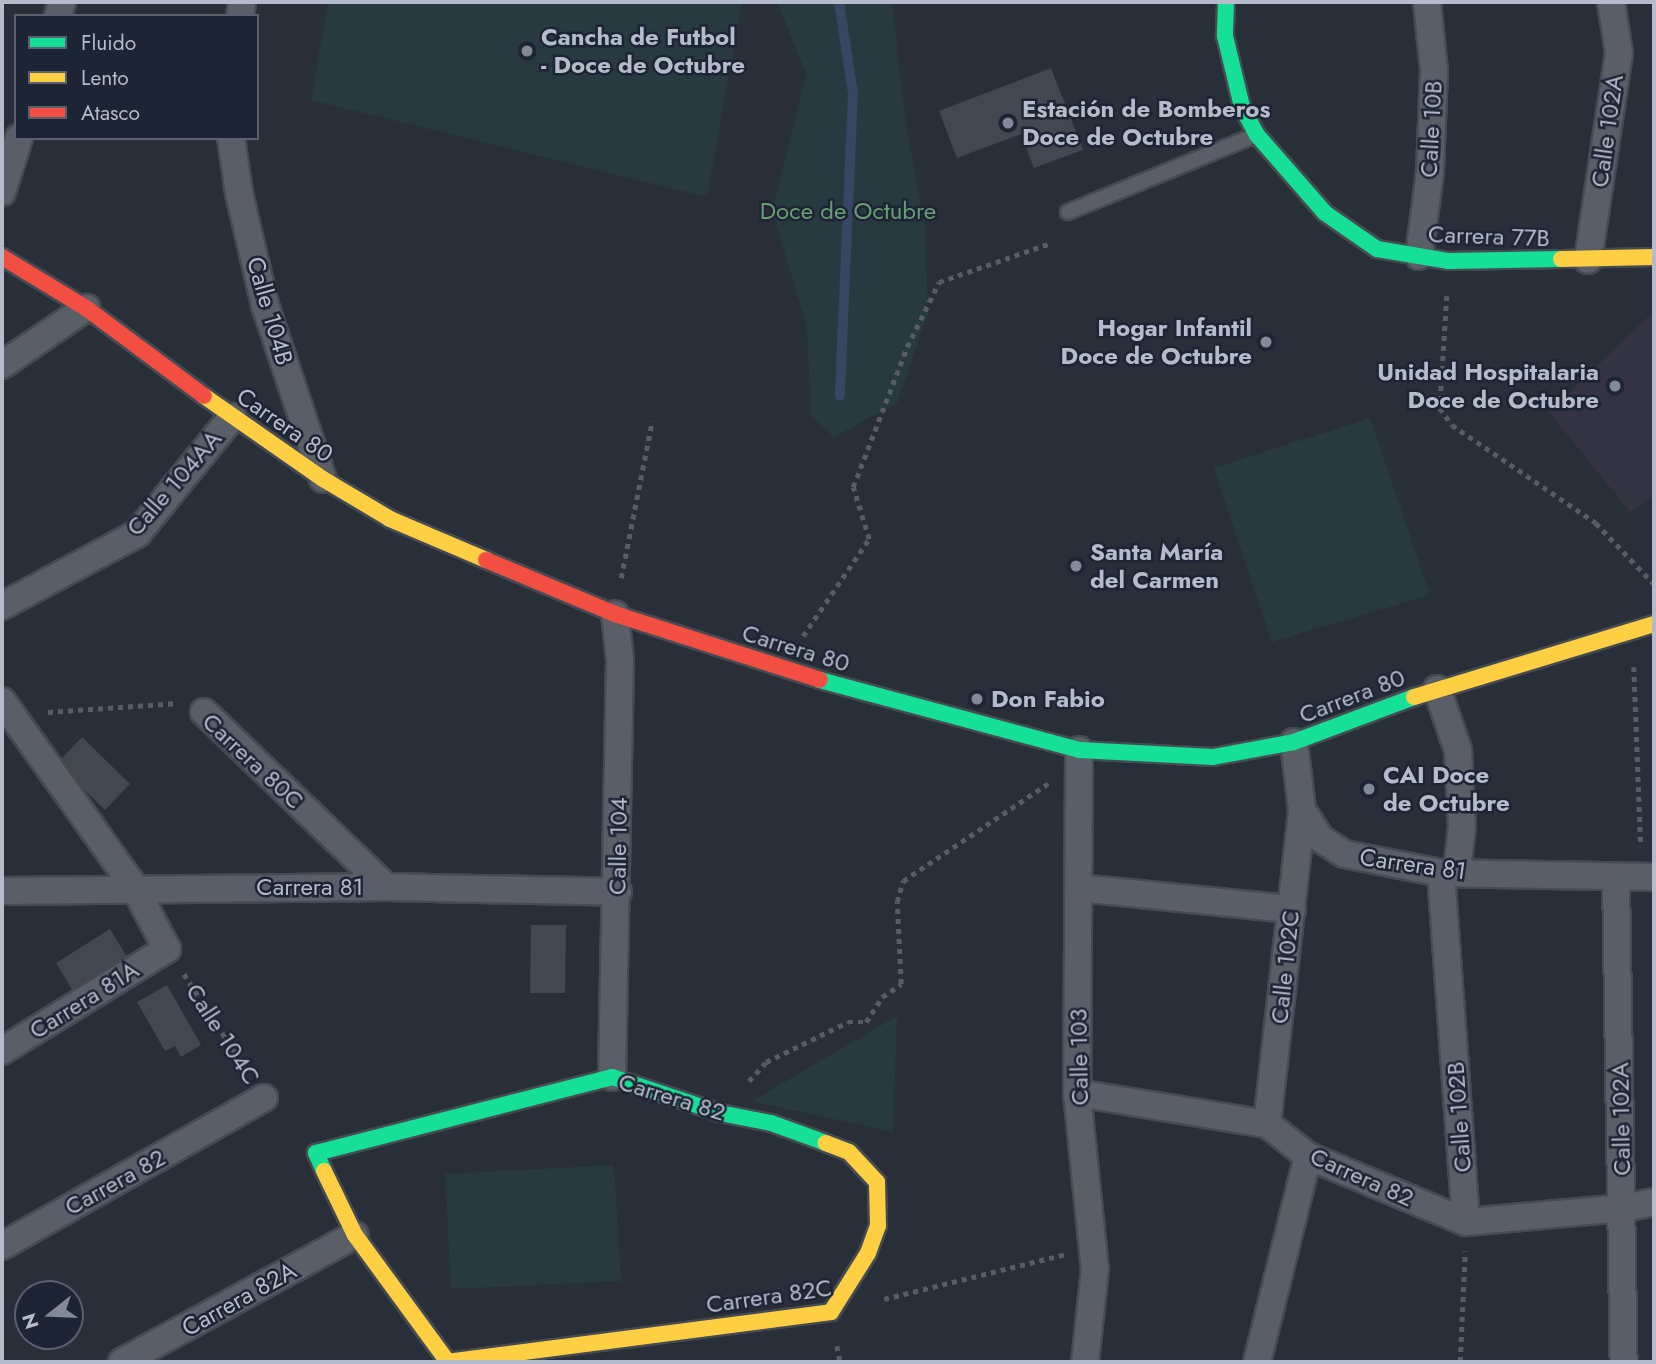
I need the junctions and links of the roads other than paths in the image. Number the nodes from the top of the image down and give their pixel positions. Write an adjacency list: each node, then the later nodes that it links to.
1 (1226, 2): 4 (street, Carrera 77B)
2 (1427, 2): 10 (street, Calle 10B)
3 (1611, 2): 12 (street, Calle 102A)
4 (1257, 135): 8 (lane); 10 (street, Carrera 77B)
5 (18, 140): 7 (street)
6 (231, 140): 16 (street, Calle 104B)
7 (2, 192)
8 (1068, 212)
9 (2, 257): 13 (street, Carrera 80)
10 (1419, 257): 12 (street, Carrera 77B)
11 (1654, 257): 12 (street, Carrera 77B)
12 (1588, 261)
13 (86, 308): 14 (street); 15 (street, Carrera 80)
14 (2, 365)
15 (232, 417): 16 (street, Carrera 80); 17 (street, Calle 104AA)
16 (323, 480): 18 (street, Carrera 80)
17 (2, 606)
18 (615, 614): 24 (street, Carrera 80); 32 (street, Calle 104)
19 (1654, 624): 20 (street, Carrera 80)
20 (1437, 689): 23 (street, Carrera 80); 26 (street, Calle 102B)
21 (6, 708): 29 (street)
22 (204, 712): 28 (street, Carrera 80C)
23 (1294, 743): 24 (street, Carrera 80); 25 (street, Carrera 81)
24 (1079, 750): 30 (street, Calle 103)
25 (1302, 810): 26 (street, Carrera 81); 33 (street, Calle 102C)
26 (1449, 873): 27 (street, Carrera 81); 42 (street, Calle 102B)
27 (1637, 877): 41 (street, Calle 102A)
28 (386, 887): 29 (street, Carrera 81); 32 (street, Carrera 81)
29 (135, 888): 31 (street, Carrera 81); 34 (street, Carrera 81A)
30 (1080, 888): 33 (street); 36 (street, Calle 103)
31 (2, 891)
32 (618, 892): 35 (street, Calle 104)
33 (1292, 909): 38 (street, Calle 102C)
34 (2, 1051)
35 (612, 1077): 43 (street, Carrera 82); 45 (street, Carrera 82)
36 (1077, 1093): 38 (street, Carrera 82); 48 (street, Calle 103)
37 (264, 1098): 44 (street, Carrera 82)
38 (1267, 1124): 39 (street, Carrera 82)
39 (1308, 1156): 42 (street, Carrera 82); 49 (street)
40 (1654, 1202): 41 (street, Carrera 82)
41 (1623, 1208): 42 (street, Carrera 82); 50 (street, Calle 102A)
42 (1466, 1222)
43 (355, 1235): 46 (street, Carrera 82A); 47 (street)
44 (2, 1246)
45 (831, 1312): 47 (street, Carrera 82C)
46 (121, 1362)
47 (448, 1362)
48 (1085, 1362)
49 (1257, 1362)
50 (1624, 1362)

